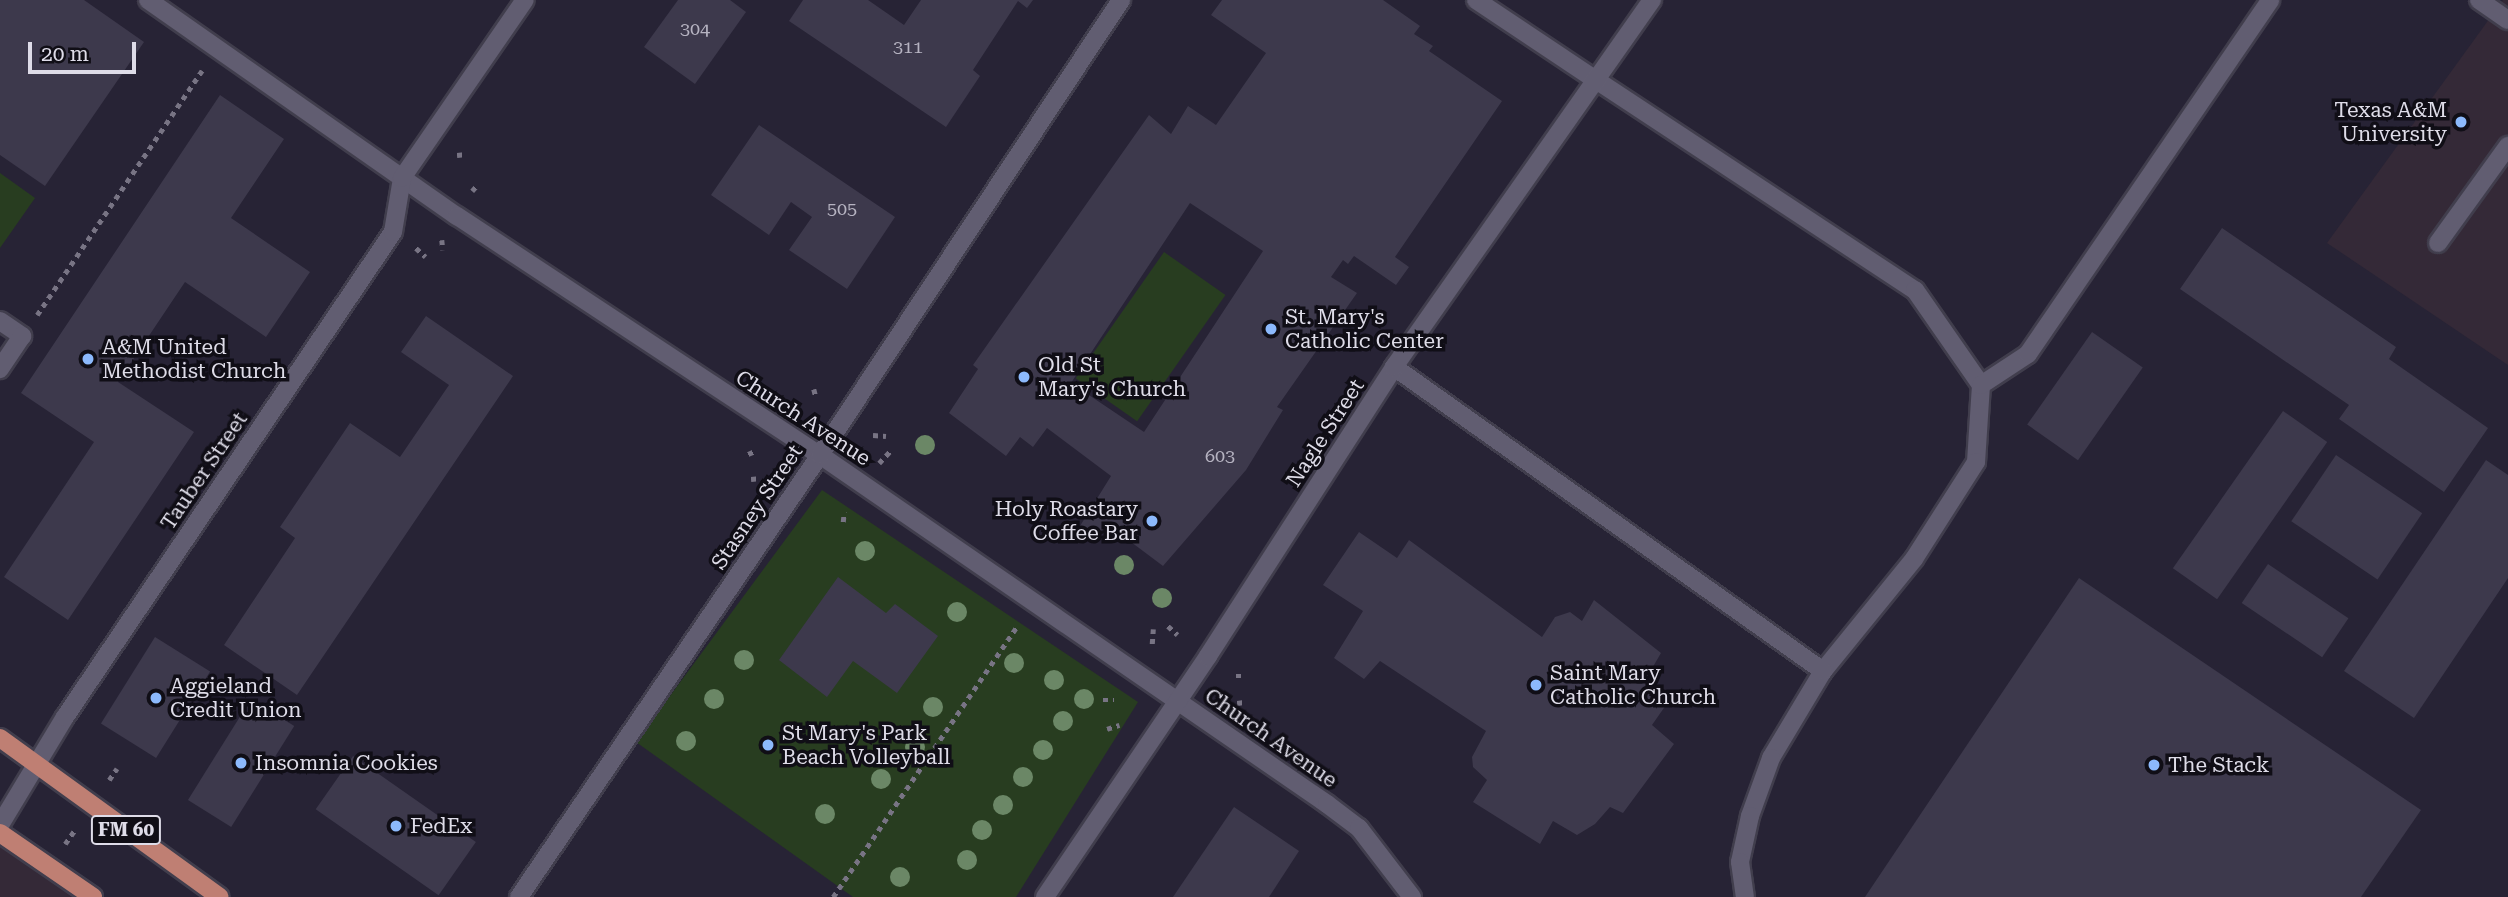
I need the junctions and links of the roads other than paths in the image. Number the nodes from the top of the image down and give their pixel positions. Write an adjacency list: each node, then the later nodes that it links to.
1 (148, 0): 11 (street, Church Avenue)
2 (525, 0): 11 (street, Tauber Street)
3 (1121, 0): 17 (street, Stasney Street)
4 (1476, 0): 9 (street)
5 (1652, 0): 9 (street, Nagle Street)
6 (2270, 0): 16 (street)
7 (2479, 0): 8 (street)
8 (2508, 20)
9 (1596, 80): 14 (street, Nagle Street); 16 (street)
10 (2508, 146): 12 (street)
11 (402, 178): 17 (street, Church Avenue); 21 (street, Tauber Street)
12 (2438, 243)
13 (0, 321): 15 (street)
14 (1394, 368): 18 (street); 19 (street, Nagle Street)
15 (0, 369)
16 (1981, 384): 18 (street)
17 (820, 455): 19 (street, Church Avenue); 26 (street, Stasney Street)
18 (1823, 671): 29 (street)
19 (1177, 701): 27 (street, Nagle Street); 28 (street, Church Avenue)
20 (0, 738): 21 (main road, FM 60)
21 (36, 765): 22 (street, Tauber Street); 25 (main road, FM 60)
22 (0, 825)
23 (0, 833): 24 (main road)
24 (93, 897)
25 (220, 897)
26 (519, 897)
27 (1045, 897)
28 (1412, 897)
29 (1745, 897)

